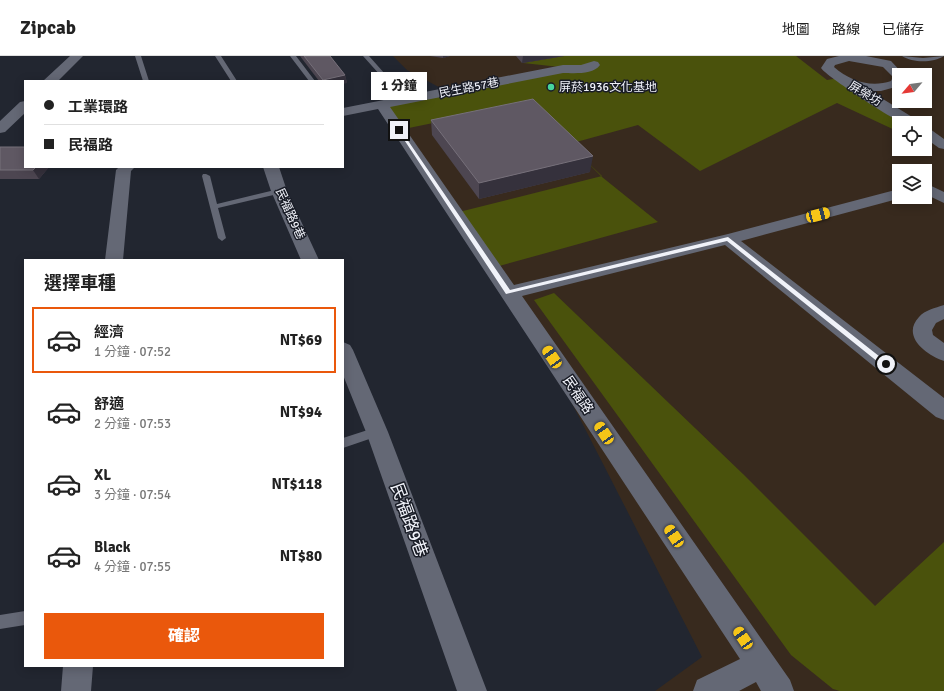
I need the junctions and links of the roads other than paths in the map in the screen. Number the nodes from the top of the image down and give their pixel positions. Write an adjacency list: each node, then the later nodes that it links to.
1 (77, 56): 11 (street)
2 (138, 56): 12 (lane)
3 (218, 56): 13 (lane)
4 (293, 56): 14 (lane)
5 (366, 56): 9 (lane)
6 (905, 56): 7 (lane)
7 (940, 56)
8 (594, 65): 15 (street, 民生路57巷)
9 (383, 75)
10 (839, 78): 10 (street, 屏榮坊); 18 (street, 屏榮坊)
11 (51, 80)
12 (146, 80)
13 (233, 80)
14 (311, 80)
15 (382, 105): 17 (street, 民生路57巷); 34 (street, 民福路)
16 (24, 106): 19 (street)
17 (344, 112)
18 (901, 116)
19 (0, 128)
20 (932, 137): 21 (street)
21 (944, 145)
22 (126, 168): 32 (street)
23 (271, 168): 25 (street, 民福路9巷)
24 (206, 176): 29 (lane)
25 (279, 191): 29 (lane); 33 (street, 民福路9巷)
26 (932, 192): 28 (street)
27 (892, 196): 31 (street)
28 (944, 198)
29 (214, 207): 30 (lane)
30 (222, 238)
31 (728, 239): 34 (street); 38 (street)
32 (115, 253)
33 (310, 259)
34 (508, 293): 43 (street, 民福路)
35 (944, 312): 37 (street)
36 (344, 352): 39 (street, 民福路9巷)
37 (944, 353)
38 (944, 411)
39 (377, 432): 40 (lane); 46 (street, 民福路9巷)
40 (344, 443)
41 (24, 618): 42 (lane)
42 (0, 622)
43 (760, 664): 47 (street); 48 (street, 民福路)
44 (78, 667): 45 (street)
45 (76, 691)
46 (472, 691)
47 (708, 691)
48 (779, 691)

